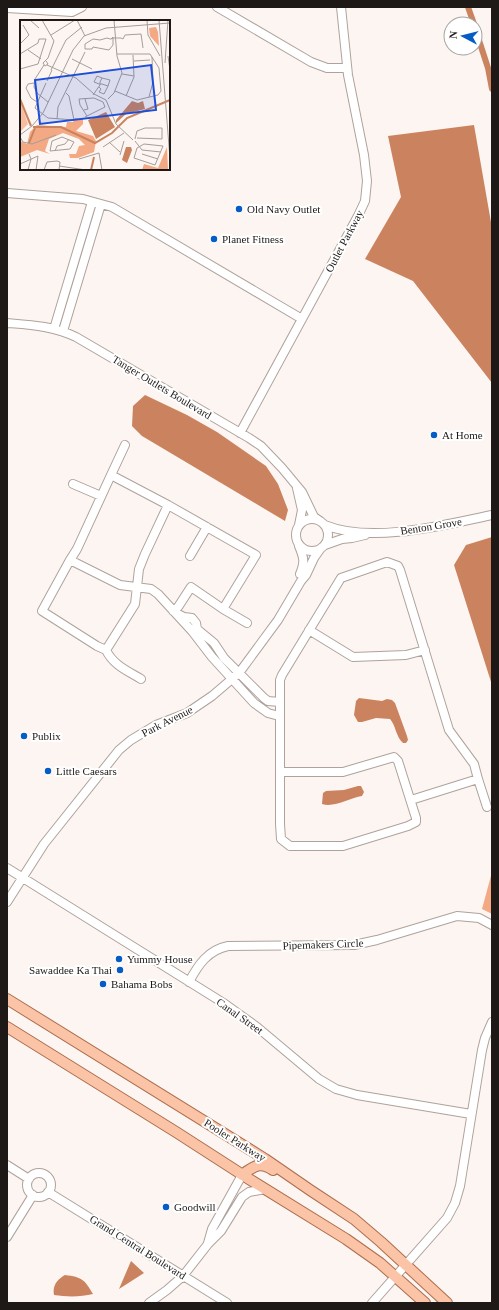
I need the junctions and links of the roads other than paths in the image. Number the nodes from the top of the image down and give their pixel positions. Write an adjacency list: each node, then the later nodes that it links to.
1 (82, 7): 4 (street)
2 (217, 7): 5 (street)
3 (341, 7): 5 (street, Outlet Parkway)
4 (7, 8)
5 (347, 68): 9 (street, Outlet Parkway)
6 (7, 193): 7 (street)
7 (92, 202): 8 (street); 11 (street)
8 (101, 204): 9 (street); 12 (street)
9 (302, 319): 13 (street, Outlet Parkway)
10 (7, 323): 11 (street, Tanger Outlets Boulevard)
11 (54, 328): 12 (street, Tanger Outlets Boulevard)
12 (63, 331): 13 (street, Tanger Outlets Boulevard)
13 (240, 432): 17 (street, Tanger Outlets Boulevard)
14 (125, 445): 15 (street)
15 (111, 475): 18 (street); 19 (street)
16 (73, 484): 18 (street)
17 (297, 487): 21 (street, Tanger Outlets Boulevard); 22 (street)
18 (101, 496): 28 (street)
19 (168, 505): 23 (street); 30 (street)
20 (492, 515): 24 (street, Benton Grove)
21 (323, 523): 22 (street); 24 (street, Benton Grove); 26 (street)
22 (299, 525): 25 (street)
23 (207, 527): 27 (street); 31 (street)
24 (369, 534): 26 (street, Benton Grove)
25 (299, 544): 26 (street); 29 (street, Park Avenue)
26 (323, 546): 29 (street, Park Avenue)
27 (190, 556)
28 (70, 560): 30 (street); 35 (street)
29 (301, 581): 37 (street, Park Avenue)
30 (136, 587): 32 (street); 35 (street)
31 (224, 608): 32 (street); 33 (street)
32 (174, 612): 37 (street); 39 (street)
33 (247, 623)
34 (309, 630): 36 (street); 36 (street); 40 (street)
35 (106, 650): 38 (street)
36 (425, 650): 43 (street)
37 (239, 673): 39 (street, Park Avenue); 40 (street)
38 (141, 679)
39 (232, 679): 41 (street); 47 (street, Park Avenue)
40 (280, 702): 41 (street)
41 (280, 716): 42 (street)
42 (280, 772): 44 (street); 44 (street)
43 (478, 779): 44 (street); 45 (street)
44 (410, 800)
45 (487, 807)
46 (7, 868): 47 (street, Canal Street)
47 (22, 878): 48 (street, Park Avenue); 50 (street, Canal Street)
48 (7, 902)
49 (492, 925): 50 (street, Pipemakers Circle)
50 (189, 982): 54 (street, Canal Street)
51 (7, 999): 61 (main road, Pooler Parkway)
52 (492, 1022): 54 (street)
53 (7, 1027): 56 (main road)
54 (471, 1114): 64 (street)
55 (7, 1165): 57 (street)
56 (242, 1175): 58 (main road); 61 (main road); 63 (street)
57 (29, 1179): 59 (street); 60 (street)
58 (265, 1189): 63 (street); 66 (main road)
59 (48, 1192): 60 (street); 65 (street, Grand Central Boulevard)
60 (33, 1195): 62 (street)
61 (333, 1205): 64 (main road, Pooler Parkway)
62 (7, 1236)
63 (208, 1244): 65 (street)
64 (406, 1264): 66 (street); 71 (main road, Pooler Parkway)
65 (184, 1276): 67 (street); 68 (street, Grand Central Boulevard)
66 (395, 1276): 69 (street); 70 (main road)
67 (149, 1303)
68 (227, 1303)
69 (372, 1303)
70 (425, 1303)
71 (447, 1303)

